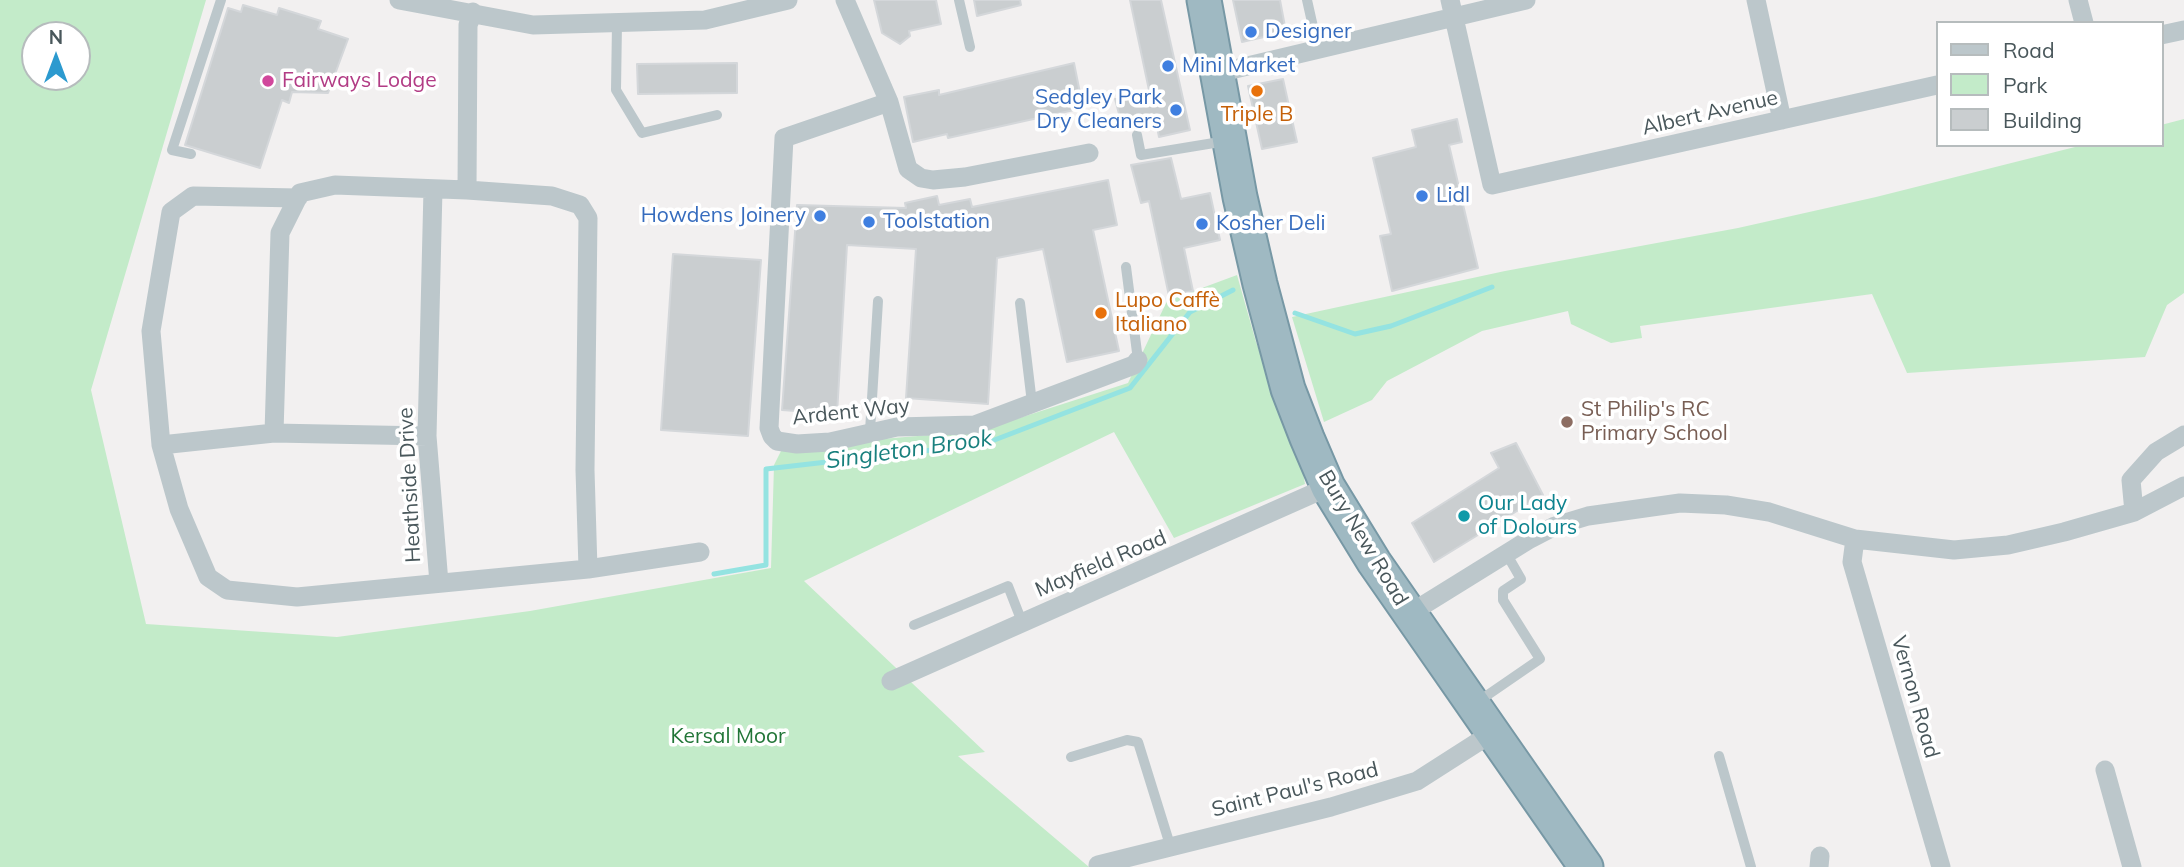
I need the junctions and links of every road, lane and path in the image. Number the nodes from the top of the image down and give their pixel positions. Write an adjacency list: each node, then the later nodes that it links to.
1 (222, 0): 27 (lane)
2 (399, 0): 11 (street)
3 (788, 0): 14 (street)
4 (845, 0): 21 (street)
5 (959, 0): 17 (lane)
6 (1204, 0): 19 (highway, Bury New Road)
7 (1307, 0): 18 (lane)
8 (1526, 0): 12 (street)
9 (1756, 0): 23 (street)
10 (2078, 0): 13 (street)
11 (475, 6): 14 (street); 29 (street)
12 (1452, 8): 18 (street); 23 (street, Albert Avenue)
13 (2083, 21)
14 (617, 23): 22 (lane)
15 (2184, 30): 16 (street)
16 (2163, 35)
17 (970, 47)
18 (1318, 49): 19 (street)
19 (1218, 73): 25 (highway, Bury New Road)
20 (1936, 85): 23 (street, Albert Avenue)
21 (889, 102): 26 (street); 36 (street, Ardent Way)
22 (717, 115)
23 (1782, 120)
24 (1137, 135): 25 (lane)
25 (1230, 140): 41 (highway, Bury New Road)
26 (1089, 153)
27 (191, 154)
28 (433, 189): 29 (street); 30 (street); 39 (street, Heathside Drive)
29 (467, 190): 47 (street)
30 (298, 198): 37 (street); 40 (street, Heathside Drive)
31 (1126, 267): 34 (lane)
32 (878, 301): 36 (lane)
33 (1020, 303): 35 (lane)
34 (1138, 360): 35 (street, Ardent Way)
35 (1032, 403): 36 (street, Ardent Way)
36 (870, 431)
37 (274, 433): 39 (street); 40 (street)
38 (2184, 435): 43 (street)
39 (428, 436): 48 (street, Heathside Drive)
40 (161, 445): 48 (street, Heathside Drive)
41 (1328, 486): 49 (highway, Bury New Road); 50 (street, Mayfield Road)
42 (2184, 486): 43 (street)
43 (2134, 512): 44 (street)
44 (1855, 539): 46 (street); 62 (street, Vernon Road)
45 (700, 552): 47 (street)
46 (1506, 553): 49 (street); 53 (lane)
47 (588, 569): 48 (street)
48 (439, 583)
49 (1409, 614): 53 (highway, Bury New Road)
50 (1022, 622): 51 (lane); 52 (street, Mayfield Road)
51 (914, 625)
52 (891, 681)
53 (1473, 705): 54 (highway, Bury New Road)
54 (1492, 733): 58 (street, Saint Paul's Road); 60 (highway, Bury New Road)
55 (1719, 756): 61 (lane)
56 (1071, 757): 58 (lane)
57 (2105, 770): 63 (street)
58 (1170, 845): 59 (street, Saint Paul's Road)
59 (1098, 865)
60 (1586, 867)
61 (1751, 867)
62 (1941, 867)
63 (2132, 867)

